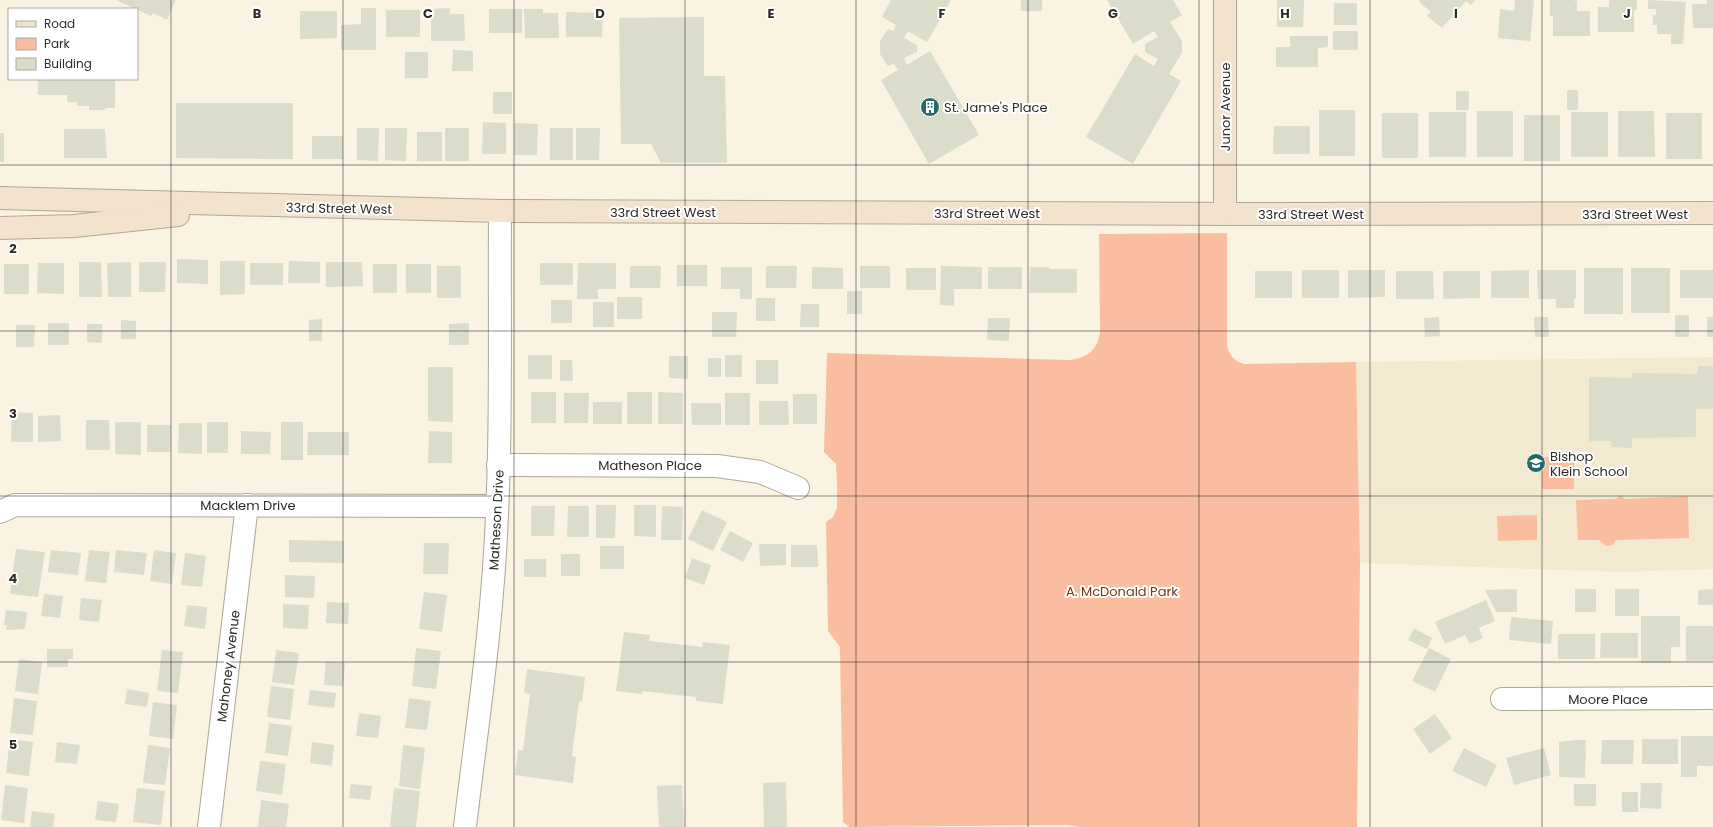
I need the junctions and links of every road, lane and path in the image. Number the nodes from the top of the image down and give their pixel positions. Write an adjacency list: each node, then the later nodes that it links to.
1 (1226, 0): 6 (main road, Junor Avenue)
2 (0, 198): 3 (main road, 33rd Street West)
3 (261, 206): 4 (main road, 33rd Street West); 7 (main road, 33rd Street West)
4 (500, 211): 6 (main road, 33rd Street West); 8 (street, Matheson Drive)
5 (1713, 213): 6 (main road, 33rd Street West)
6 (1225, 214)
7 (0, 228)
8 (498, 465): 9 (street, Matheson Place); 11 (street, Matheson Drive)
9 (798, 488)
10 (247, 505): 11 (street, Macklem Drive); 12 (street, Macklem Drive); 15 (street, Mahoney Avenue)
11 (497, 506): 16 (street, Matheson Drive)
12 (0, 512)
13 (1713, 698): 14 (street, Moore Place)
14 (1502, 699)
15 (209, 827)
16 (465, 827)

